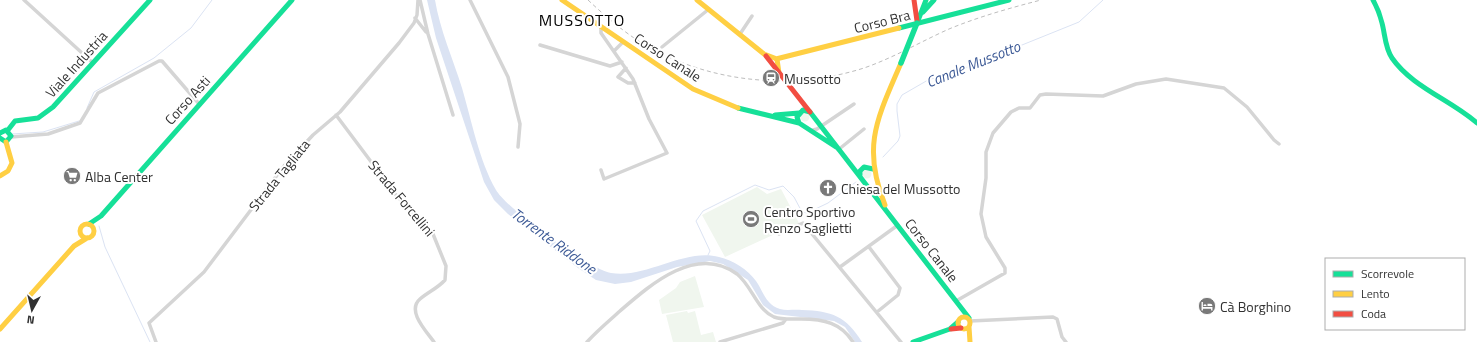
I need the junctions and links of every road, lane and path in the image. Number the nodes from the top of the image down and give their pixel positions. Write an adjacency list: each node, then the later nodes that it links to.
1 (24, 0): 29 (street)
2 (150, 0): 29 (main road, Viale Industria)
3 (292, 0): 34 (main road, Corso Asti)
4 (419, 0): 14 (street, Strada Tagliata); 16 (street, Strada Tagliata)
5 (470, 0): 48 (street)
6 (562, 0): 18 (main road, Corso Canale)
7 (697, 0): 13 (main road)
8 (914, 0): 17 (main road)
9 (926, 0): 17 (main road)
10 (934, 0): 17 (main road)
11 (1008, 0): 28 (main road, Corso Bra)
12 (1373, 0): 40 (main road)
13 (708, 9): 22 (main road); 25 (street)
14 (416, 16): 16 (street); 19 (street, Strada Tagliata); 20 (street, Strada Tagliata)
15 (752, 16): 22 (street)
16 (424, 17): 21 (street, Strada Tagliata)
17 (918, 19): 50 (main road, bridge)
18 (601, 27): 23 (main road, Corso Canale); 26 (street)
19 (411, 28): 20 (street); 37 (street, Strada Tagliata)
20 (424, 28): 21 (street, Strada Tagliata)
21 (428, 34): 38 (street, Strada Tagliata)
22 (740, 34): 28 (main road)
23 (623, 42): 26 (street); 39 (main road, Corso Canale)
24 (540, 45): 27 (street)
25 (662, 47)
26 (614, 50): 27 (street)
27 (622, 62): 30 (street)
28 (775, 62): 32 (main road)
29 (94, 63): 46 (main road, Viale Industria)
30 (626, 68): 31 (street); 31 (street)
31 (635, 83): 54 (street)
32 (802, 103): 35 (main road); 36 (main road)
33 (854, 104): 42 (street)
34 (200, 105): 46 (street); 59 (main road, Corso Asti)
35 (800, 112): 36 (main road, Corso Canale); 39 (main road, Corso Canale); 41 (main road)
36 (811, 114): 41 (main road); 42 (main road, Corso Canale)
37 (336, 115): 78 (street, Strada Tagliata); 79 (street, Strada Forcellini)
38 (453, 115)
39 (784, 117): 41 (main road, Corso Canale)
40 (1477, 123)
41 (801, 124): 44 (main road, Corso Canale)
42 (820, 126): 44 (street); 49 (main road, Corso Canale)
43 (864, 129): 49 (street)
44 (813, 130): 49 (main road, Corso Canale)
45 (0, 133): 46 (main road, Viale Industria)
46 (7, 137): 55 (main road)
47 (1279, 144): 69 (street)
48 (518, 147)
49 (837, 148): 51 (main road, Corso Canale)
50 (871, 155): 52 (main road); 53 (main road, Corso Canale)
51 (851, 165): 52 (main road); 57 (main road, Corso Canale)
52 (864, 167): 53 (main road); 57 (main road)
53 (873, 169): 56 (main road, Corso Canale)
54 (600, 170)
55 (0, 176)
56 (874, 176): 57 (main road); 58 (main road, Corso Canale)
57 (861, 177): 58 (main road, Corso Canale)
58 (889, 214): 61 (main road, Corso Canale)
59 (100, 216): 60 (main road, Corso Asti); 62 (main road, Corso Asti)
60 (89, 224): 62 (main road); 63 (main road)
61 (898, 225): 67 (street); 69 (main road, Corso Canale)
62 (94, 228): 65 (main road)
63 (81, 234): 65 (main road); 66 (main road)
64 (779, 234): 68 (street)
65 (87, 238): 66 (main road)
66 (74, 246): 74 (main road)
67 (869, 247): 68 (street); 70 (street)
68 (840, 267): 70 (street)
69 (956, 301): 72 (main road, Corso Canale); 73 (main road, Corso Canale)
70 (876, 312): 83 (street)
71 (786, 319): 80 (street); 81 (street); 82 (street)
72 (959, 320): 73 (main road); 75 (main road); 76 (main road, Corso Canale)
73 (969, 322): 76 (main road); 77 (main road); 85 (street)
74 (0, 329)
75 (950, 329): 76 (main road); 84 (main road)
76 (962, 329): 77 (main road)
77 (970, 341)
78 (156, 342)
79 (434, 342)
80 (587, 342)
81 (720, 342)
82 (853, 342)
83 (901, 342)
84 (913, 342)
85 (1066, 342)

